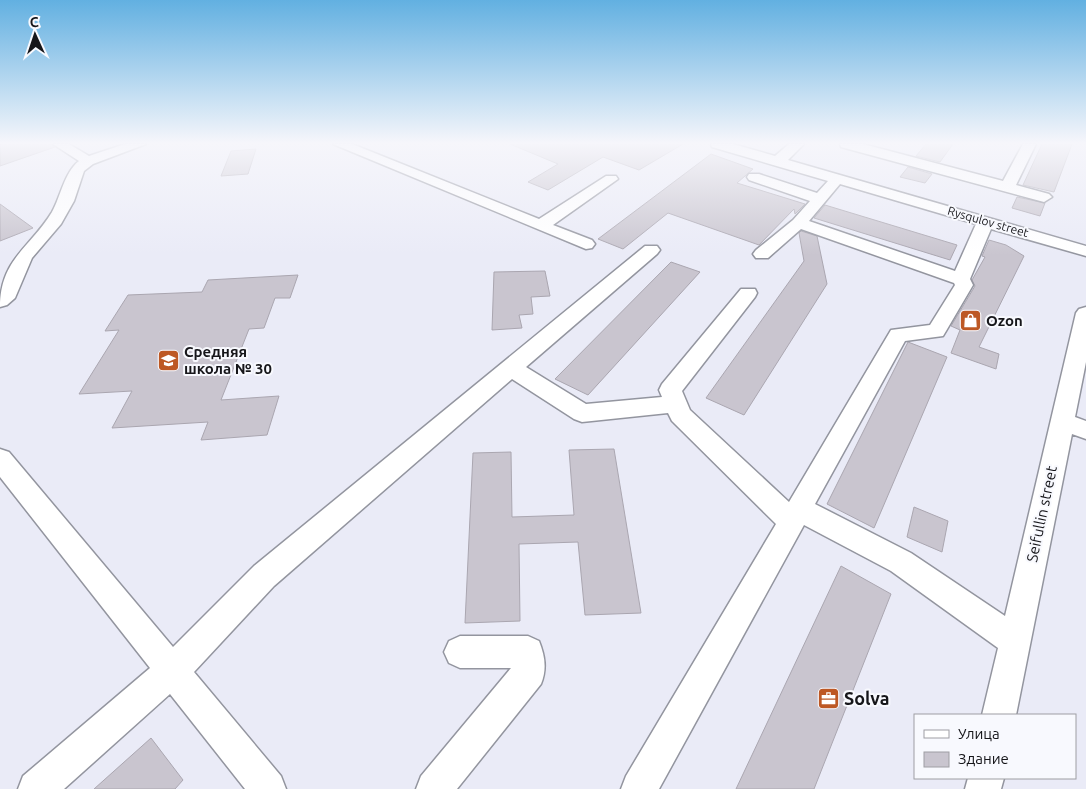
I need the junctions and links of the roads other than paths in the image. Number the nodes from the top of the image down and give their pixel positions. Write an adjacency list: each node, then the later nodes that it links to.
1 (73, 181): 21 (street)
2 (429, 181): 14 (street)
3 (608, 181): 14 (street)
4 (768, 181): 11 (street)
5 (836, 181): 11 (street)
6 (848, 181): 12 (street, Rysqulov street)
7 (984, 181): 9 (street)
8 (1010, 181): 9 (street)
9 (1007, 187): 10 (street)
10 (1044, 197)
11 (820, 199): 13 (street)
12 (986, 221): 17 (street, Rysqulov street); 19 (street)
13 (799, 222): 18 (street); 19 (street)
14 (540, 226): 15 (street)
15 (586, 244)
16 (651, 250): 23 (street)
17 (1086, 251)
18 (762, 254)
19 (961, 279): 27 (street)
20 (748, 293): 24 (street)
21 (0, 301)
22 (1086, 313): 25 (street, Seifullin street)
23 (511, 368): 24 (street); 30 (street)
24 (676, 404): 27 (street)
25 (1074, 426): 28 (street, Seifullin street)
26 (0, 459): 30 (street)
27 (795, 515): 28 (street); 35 (street)
28 (1015, 641): 31 (street, Seifullin street)
29 (460, 652): 34 (street)
30 (172, 671): 32 (street); 33 (street)
31 (999, 714)
32 (36, 789)
33 (268, 789)
34 (434, 789)
35 (638, 789)

